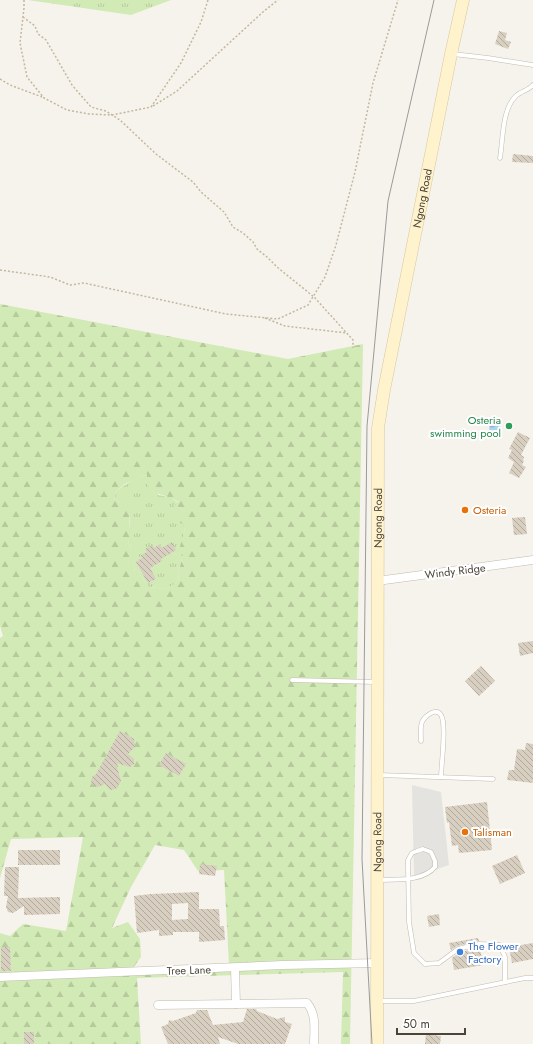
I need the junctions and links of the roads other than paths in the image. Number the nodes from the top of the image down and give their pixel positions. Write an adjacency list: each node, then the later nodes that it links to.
1 (463, 0): 2 (main road, Ngong Road)
2 (450, 54): 3 (lane); 7 (main road, Ngong Road)
3 (533, 65)
4 (533, 85): 5 (lane)
5 (500, 158)
6 (533, 560): 7 (street, Windy Ridge)
7 (377, 581): 9 (main road, Ngong Road)
8 (292, 680): 9 (lane)
9 (378, 682): 11 (main road, Ngong Road)
10 (421, 741): 12 (lane)
11 (378, 776): 12 (lane); 15 (main road, Ngong Road)
12 (441, 778): 13 (lane)
13 (493, 779)
14 (408, 878): 14 (lane); 15 (lane); 20 (lane)
15 (378, 880): 16 (main road, Ngong Road)
16 (378, 963): 17 (street, Tree Lane); 21 (main road, Ngong Road)
17 (235, 968): 18 (street, Tree Lane); 22 (street)
18 (0, 977)
19 (533, 978): 20 (lane)
20 (506, 982): 21 (lane)
21 (378, 1001): 25 (main road, Ngong Road)
22 (236, 1004): 23 (street); 24 (street)
23 (158, 1005)
24 (314, 1044)
25 (377, 1044)

